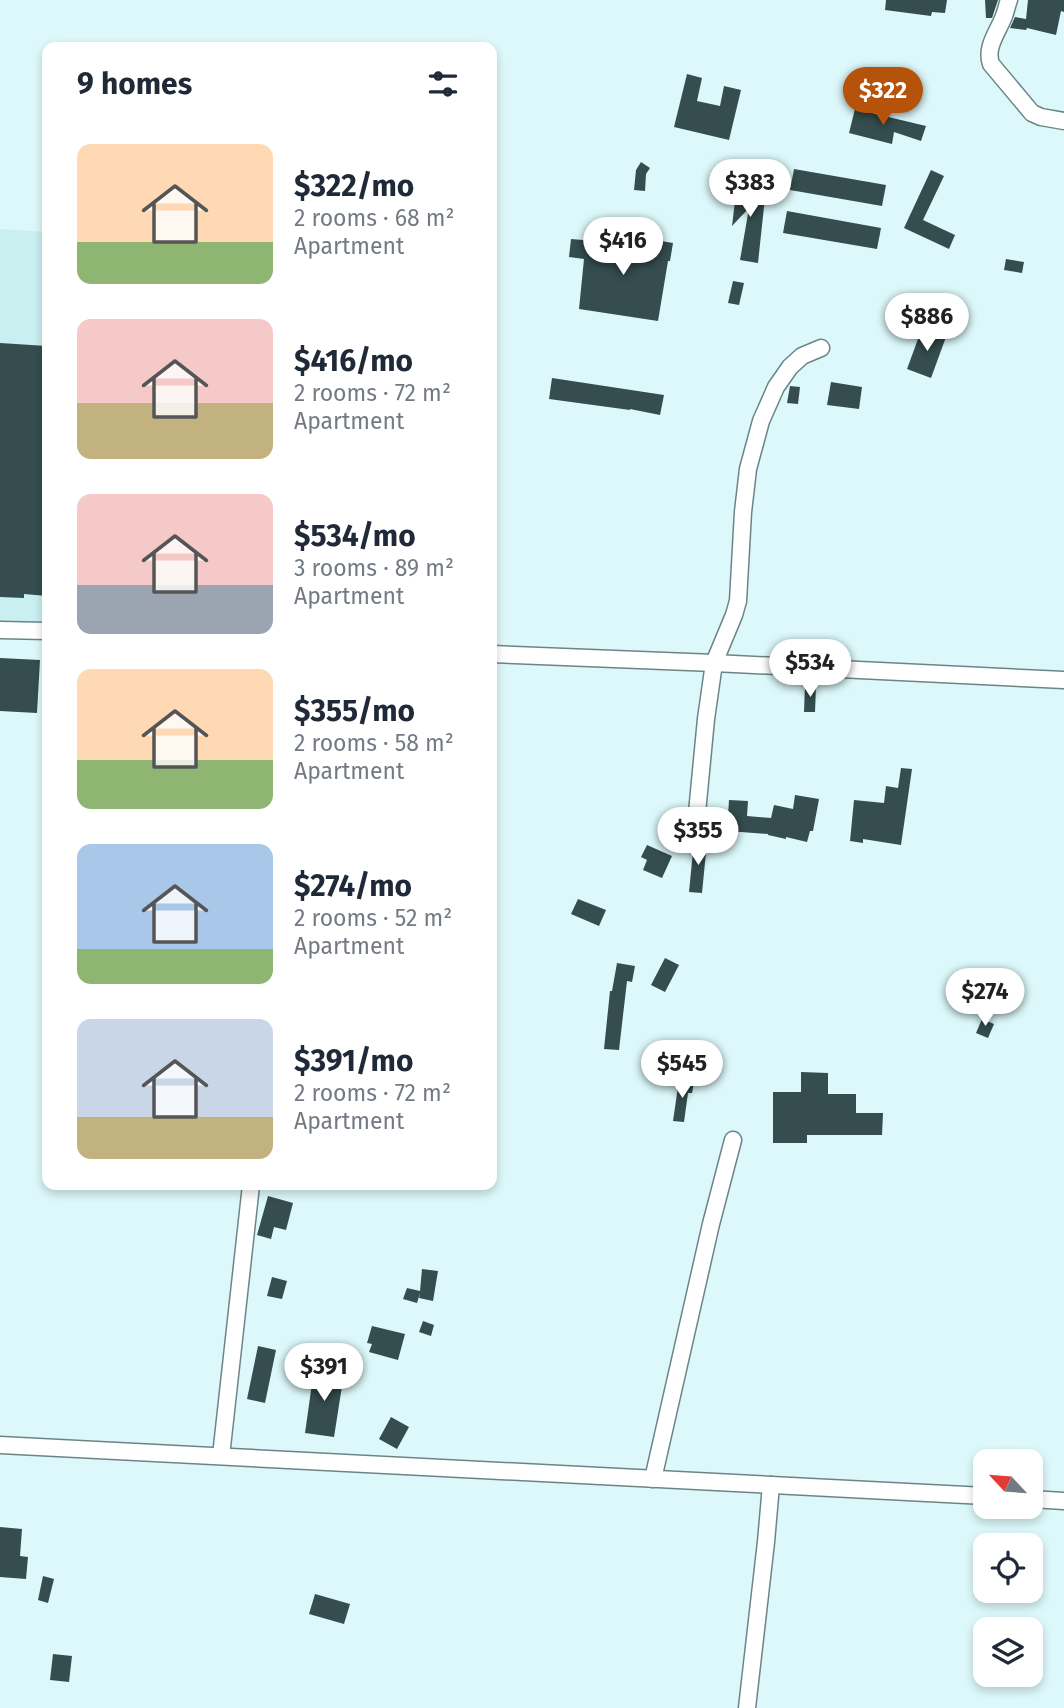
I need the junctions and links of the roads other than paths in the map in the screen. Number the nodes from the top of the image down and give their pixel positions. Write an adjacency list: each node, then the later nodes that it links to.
1 (1009, 0): 2 (street)
2 (1064, 121)
3 (821, 348): 7 (street)
4 (0, 630): 5 (street)
5 (42, 631)
6 (497, 654): 7 (street)
7 (714, 663): 8 (street); 9 (street)
8 (1064, 680)
9 (696, 823)
10 (733, 1140): 14 (street)
11 (250, 1190): 13 (street)
12 (0, 1446): 13 (street)
13 (221, 1456): 14 (street)
14 (653, 1479): 15 (street)
15 (771, 1485): 16 (street); 19 (street)
16 (973, 1495)
17 (1043, 1500): 18 (street)
18 (1064, 1501)
19 (747, 1708)

